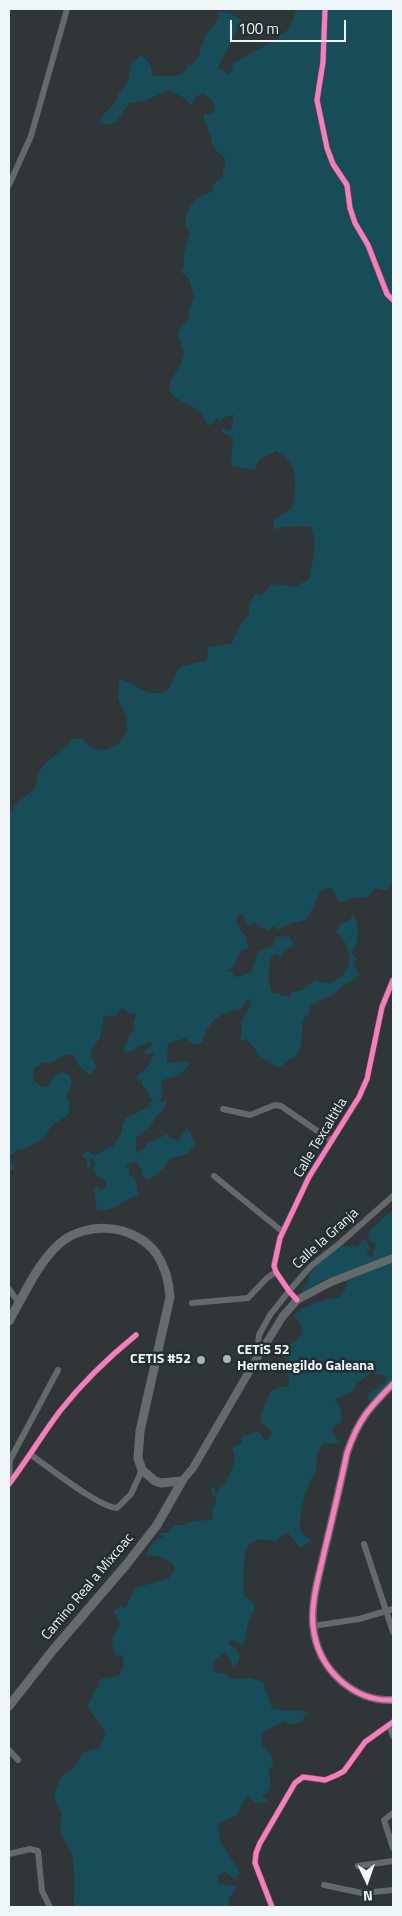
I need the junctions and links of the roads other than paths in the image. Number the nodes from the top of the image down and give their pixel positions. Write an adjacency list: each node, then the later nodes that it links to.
1 (67, 9): 3 (street)
2 (325, 9): 4 (street)
3 (9, 185)
4 (393, 300)
5 (393, 980): 7 (street, Calle Texcaltitla)
6 (223, 1109): 7 (street)
7 (332, 1141): 10 (street, Calle Texcaltitla)
8 (214, 1176): 10 (street)
9 (393, 1196): 14 (street, Calle la Granja)
10 (283, 1232): 12 (street, Calle Texcaltitla)
11 (393, 1258): 15 (street)
12 (276, 1272): 14 (street); 17 (street)
13 (9, 1289): 16 (street)
14 (289, 1291): 15 (street); 20 (street, Calle la Granja)
15 (297, 1300): 20 (street)
16 (19, 1303): 18 (main road); 24 (main road)
17 (192, 1303)
18 (9, 1321)
19 (136, 1335): 23 (street)
20 (256, 1358): 25 (street)
21 (58, 1370): 26 (street)
22 (393, 1384): 29 (street)
23 (31, 1455): 24 (street); 26 (street)
24 (142, 1470): 25 (main road)
25 (182, 1481): 32 (main road, Camino Real a Mixcoac)
26 (9, 1482)
27 (364, 1544): 28 (street)
28 (390, 1611): 29 (street); 30 (street)
29 (313, 1626): 31 (street)
30 (393, 1632)
31 (393, 1700)
32 (9, 1706)
33 (391, 1724): 34 (street); 45 (street)
34 (393, 1736)
35 (9, 1750): 36 (street)
36 (18, 1760)
37 (393, 1813): 38 (street)
38 (393, 1848)
39 (9, 1854): 44 (street)
40 (393, 1861): 41 (street)
41 (358, 1866)
42 (324, 1885): 43 (street)
43 (393, 1890)
44 (50, 1907)
45 (272, 1907)

